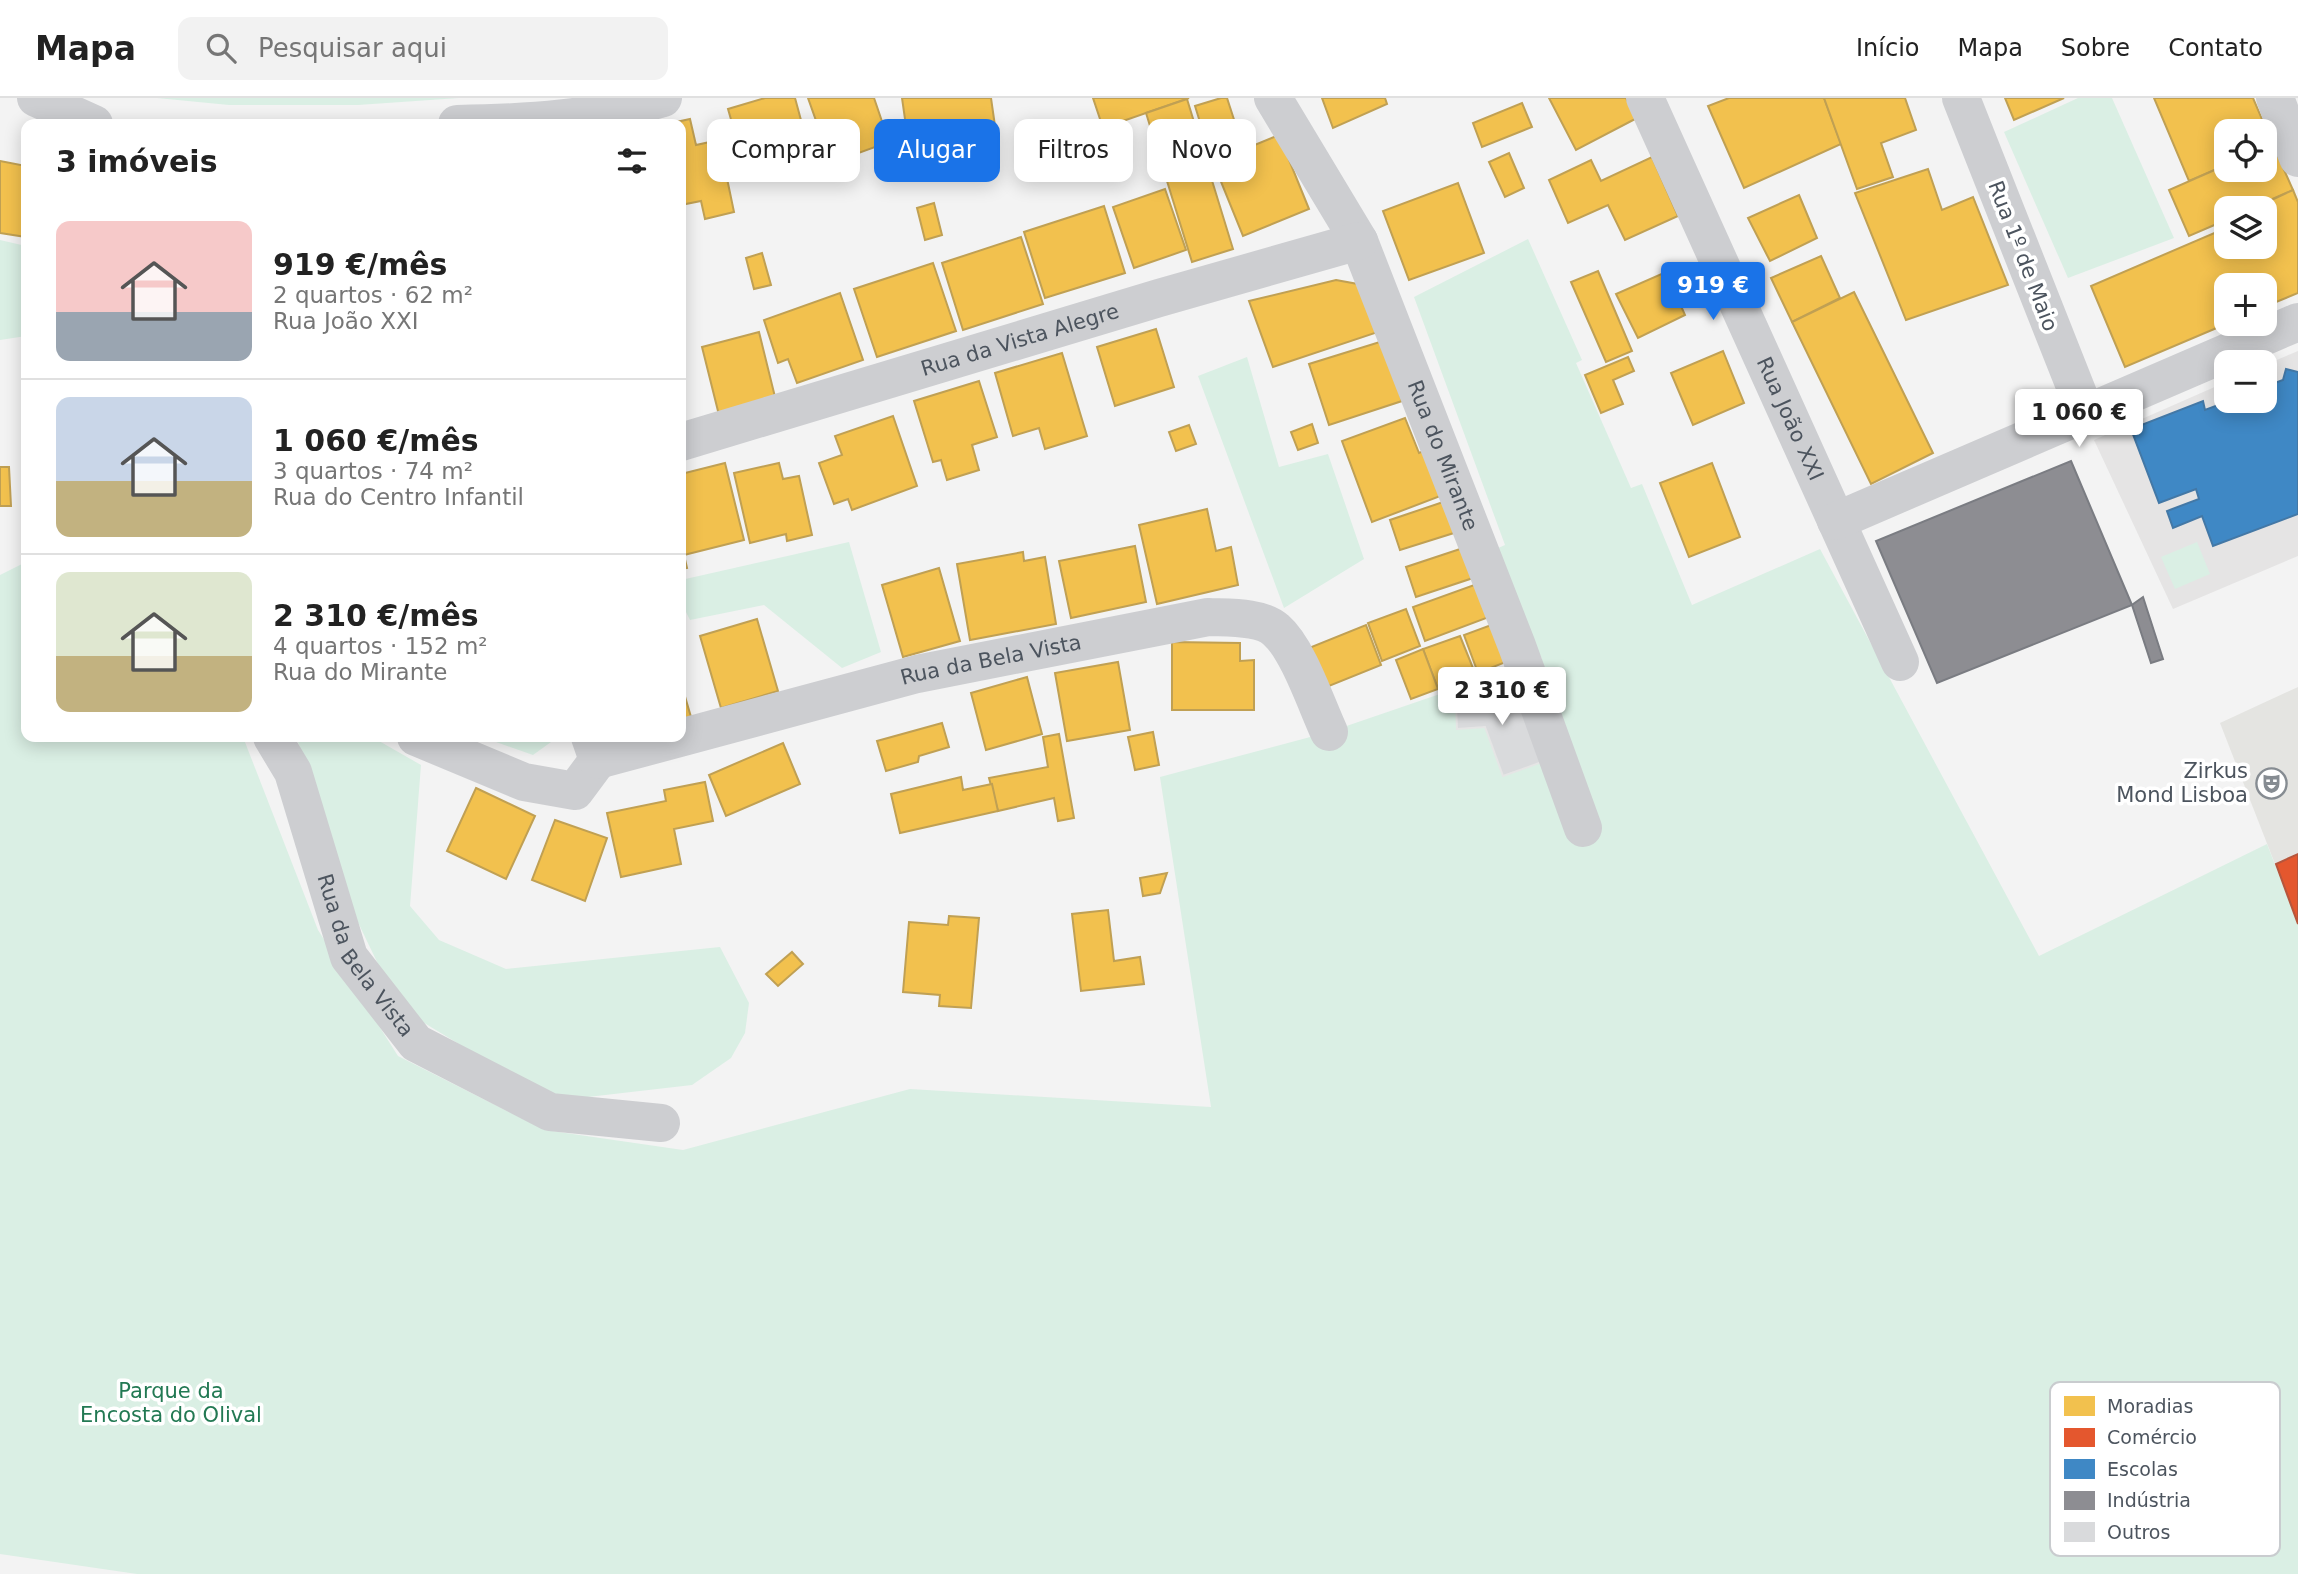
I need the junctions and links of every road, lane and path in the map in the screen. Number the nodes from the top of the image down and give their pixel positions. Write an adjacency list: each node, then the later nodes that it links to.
1 (36, 98): 7 (street)
2 (663, 98): 8 (street)
3 (1273, 98): 10 (street, Rua do Mirante)
4 (1645, 98): 14 (street, Rua João XXI)
5 (1961, 98): 12 (street, Rua 1º de Maio)
6 (2275, 98): 9 (street)
7 (83, 119)
8 (558, 119)
9 (2298, 158)
10 (1359, 241): 13 (street, Rua da Vista Alegre); 22 (street, Rua do Mirante)
11 (2298, 322): 12 (street)
12 (2086, 414): 14 (street)
13 (686, 440)
14 (1836, 521): 15 (street, Rua João XXI)
15 (1900, 662)
16 (686, 727): 17 (street, Rua da Bela Vista)
17 (1329, 732)
18 (275, 742): 23 (street, Rua da Bela Vista)
19 (428, 742): 21 (street, Rua da Bela Vista)
20 (620, 742): 21 (street, Rua da Bela Vista)
21 (594, 748)
22 (1583, 828)
23 (661, 1123)

